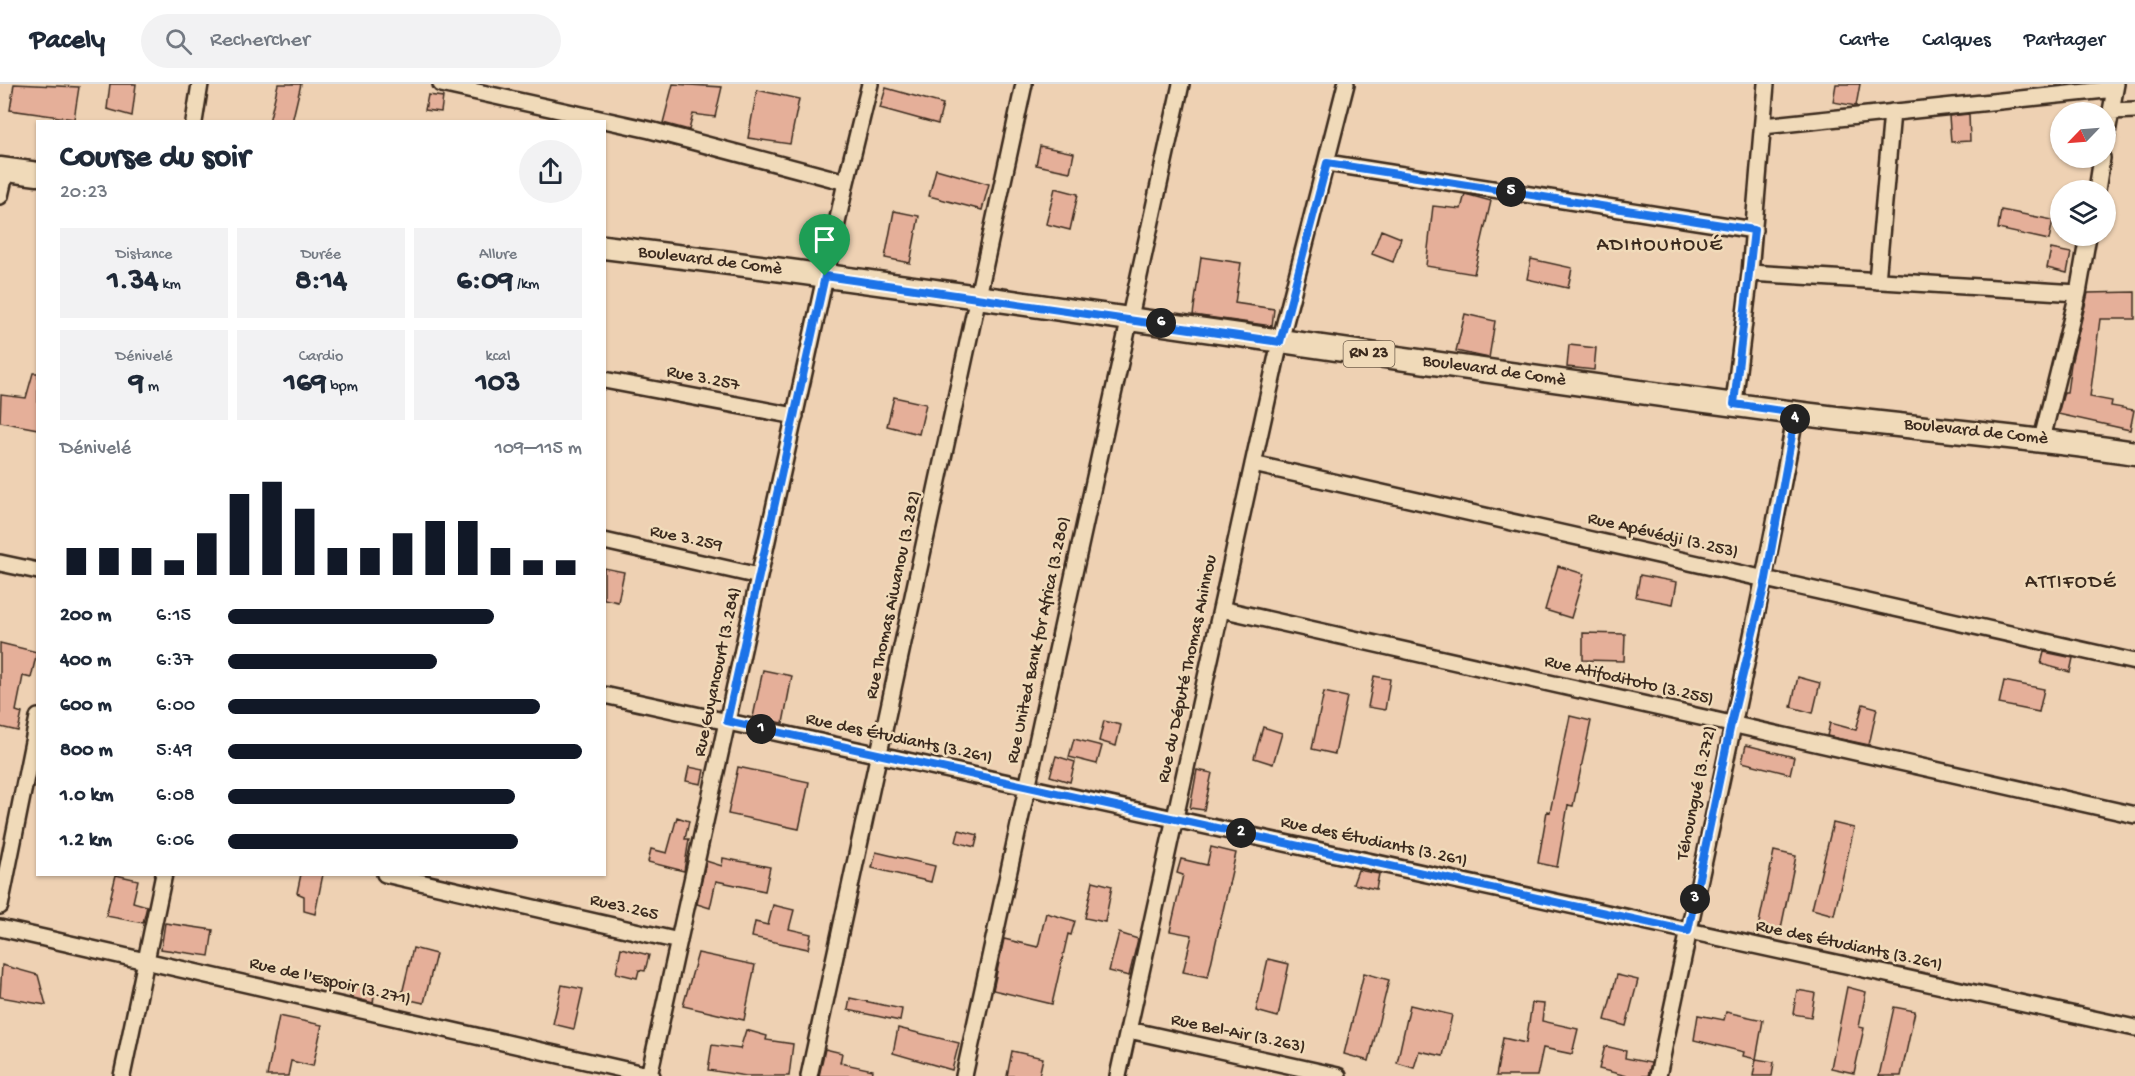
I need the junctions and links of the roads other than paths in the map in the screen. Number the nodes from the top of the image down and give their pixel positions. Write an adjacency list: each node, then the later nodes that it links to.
1 (200, 84): 13 (street)
2 (441, 84): 14 (street)
3 (870, 84): 20 (street, Rue Guyancourt (3.284))
4 (1024, 84): 29 (street, Rue Thomas Aiwanou (3.282))
5 (1181, 84): 30 (street, Rue United Bank for Africa (3.280))
6 (1346, 84): 17 (street, Rue du Député Thomas Ahinnou)
7 (1766, 84): 16 (street)
8 (2116, 87): 9 (street); 12 (street)
9 (2113, 102)
10 (2135, 110): 11 (street)
11 (2116, 111)
12 (1892, 112): 16 (street); 27 (street)
13 (194, 120)
14 (605, 120)
15 (606, 120): 20 (street)
16 (1763, 126): 22 (street)
17 (1327, 163): 22 (street); 31 (street, Rue du Député Thomas Ahinnou)
18 (3, 169): 19 (main road); 21 (street)
19 (36, 174)
20 (846, 182): 26 (street, Rue Guyancourt (3.284))
21 (0, 196)
22 (1754, 230): 25 (street)
23 (2086, 246): 28 (street)
24 (606, 247): 26 (main road, Boulevard de Comè / RN 23)
25 (1750, 273): 27 (street); 33 (street)
26 (825, 276): 29 (main road, Boulevard de Comè / RN 23); 35 (street, Rue Guyancourt (3.284))
27 (1877, 281): 28 (street)
28 (2078, 293): 36 (street)
29 (978, 297): 30 (main road, Boulevard de Comè / RN 23); 50 (street, Rue Thomas Aiwanou (3.282))
30 (1129, 318): 31 (main road, Boulevard de Comè / RN 23); 51 (street, Rue United Bank for Africa (3.280))
31 (1280, 342): 33 (main road, Boulevard de Comè / RN 23); 38 (street, Rue du Député Thomas Ahinnou)
32 (606, 380): 35 (street, Rue 3.257)
33 (1734, 404): 34 (main road, Boulevard de Comè / RN 23)
34 (1796, 413): 36 (main road, Boulevard de Comè / RN 23); 43 (street, Téhoungué (3.272))
35 (795, 416): 42 (street, Rue Guyancourt (3.284))
36 (2042, 439): 37 (main road, Boulevard de Comè / RN 23)
37 (2135, 453)
38 (1253, 464): 43 (street, Rue Apévédji (3.253)); 44 (street, Rue du Député Thomas Ahinnou)
39 (606, 542): 42 (street, Rue 3.259)
40 (0, 563): 41 (street)
41 (36, 571)
42 (759, 576): 47 (street, Rue Guyancourt (3.284))
43 (1766, 579): 45 (street, Rue Apévédji (3.253)); 48 (street, Téhoungué (3.272))
44 (1221, 609): 48 (street, Rue Atifoditoto (3.255)); 53 (street, Rue du Député Thomas Ahinnou)
45 (2135, 662)
46 (606, 694): 47 (street, Rue des Étudiants (3.261))
47 (727, 721): 50 (street, Rue des Étudiants (3.261)); 59 (street, Rue Guyancourt (3.284))
48 (1731, 724): 52 (street, Rue Atifoditoto (3.255)); 58 (street, Téhoungué (3.272))
49 (36, 727): 56 (street)
50 (879, 754): 51 (street, Rue des Étudiants (3.261)); 65 (street, Rue Thomas Aiwanou (3.282))
51 (1027, 787): 53 (street, Rue des Étudiants (3.261)); 66 (street, Rue United Bank for Africa (3.280))
52 (2135, 815)
53 (1175, 819): 58 (street, Rue des Étudiants (3.261)); 62 (street, Rue du Député Thomas Ahinnou)
54 (164, 876): 60 (street)
55 (394, 876): 59 (street, Rue3.265)
56 (0, 906)
57 (0, 928): 60 (street, Rue de l'Espoir (3.271))
58 (1688, 931): 61 (street, Rue des Étudiants (3.261)); 69 (street, Téhoungué (3.272))
59 (679, 941): 64 (street, Rue Guyancourt (3.284))
60 (146, 961): 63 (street); 64 (street, Rue de l'Espoir (3.271))
61 (2135, 1028)
62 (1128, 1030): 67 (street, Rue du Député Thomas Ahinnou); 68 (street, Rue Bel-Air (3.263))
63 (122, 1076)
64 (650, 1076)
65 (809, 1076)
66 (964, 1076)
67 (1118, 1076)
68 (1338, 1076)
69 (1658, 1076)

